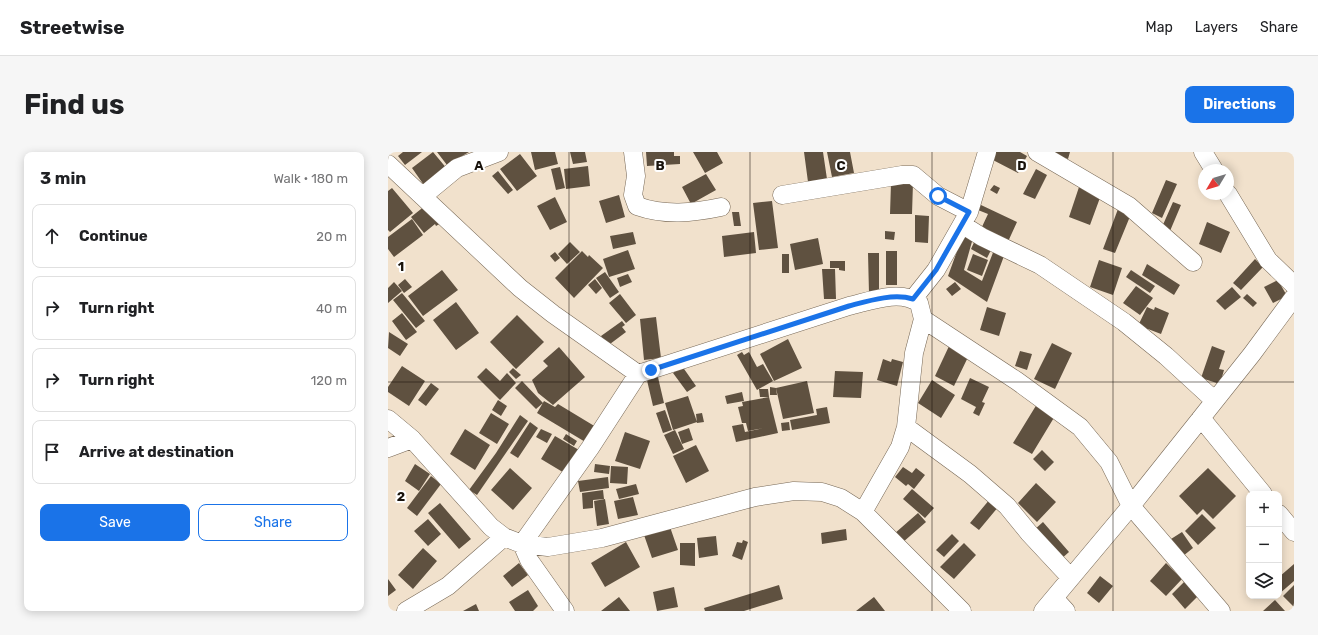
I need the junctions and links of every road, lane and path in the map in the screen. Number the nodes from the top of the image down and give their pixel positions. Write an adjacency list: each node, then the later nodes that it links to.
1 (499, 152): 9 (street)
2 (633, 152): 11 (street)
3 (987, 152): 12 (street)
4 (1037, 152): 13 (street)
5 (1203, 152): 7 (street)
6 (388, 164): 9 (street)
7 (1210, 164)
8 (782, 195): 12 (street)
9 (423, 196): 18 (street)
10 (1232, 200): 14 (street)
11 (722, 207)
12 (966, 219): 16 (street); 19 (street)
13 (1193, 262)
14 (1294, 285)
15 (1294, 297): 19 (street)
16 (913, 299): 17 (street); 18 (street)
17 (923, 319): 22 (street); 26 (street)
18 (638, 374): 31 (street)
19 (1214, 400): 20 (street)
20 (1201, 418): 25 (street); 26 (street)
21 (388, 419): 23 (street)
22 (906, 427): 27 (street); 32 (street)
23 (412, 439): 24 (street); 30 (street)
24 (388, 448)
25 (1261, 491)
26 (1131, 506): 32 (street); 37 (street)
27 (863, 512): 31 (street); 36 (street)
28 (1282, 518): 29 (street)
29 (1294, 532)
30 (504, 537): 31 (street); 34 (street)
31 (522, 544): 35 (street)
32 (1070, 578): 33 (street)
33 (1055, 607)
34 (406, 611)
35 (565, 611)
36 (962, 611)
37 (1222, 611)

